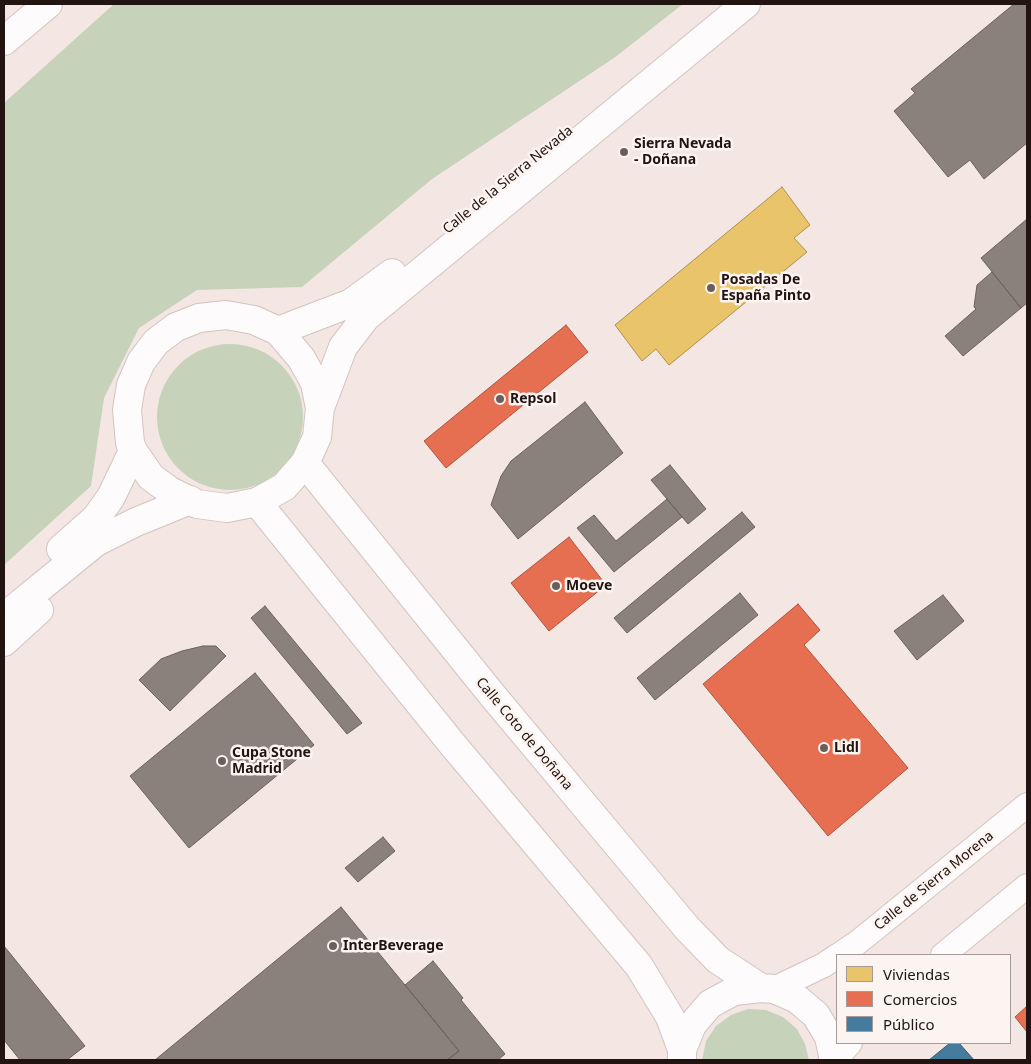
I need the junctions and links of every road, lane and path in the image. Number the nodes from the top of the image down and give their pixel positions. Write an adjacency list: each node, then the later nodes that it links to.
1 (48, 4): 4 (main road)
2 (722, 4): 5 (main road, Calle de la Sierra Nevada)
3 (746, 4): 6 (main road)
4 (4, 40)
5 (278, 330): 6 (main road); 7 (main road)
6 (320, 408): 8 (main road)
7 (133, 451): 9 (main road); 12 (main road)
8 (305, 463): 10 (main road); 20 (main road, Calle Coto de Doñana)
9 (190, 500): 10 (main road); 11 (main road)
10 (257, 502): 22 (main road)
11 (136, 522): 13 (main road); 14 (main road)
12 (4, 596)
13 (4, 617)
14 (4, 642)
15 (1027, 805): 17 (street, Calle de Sierra Morena)
16 (1027, 886): 18 (street)
17 (841, 954)
18 (944, 954)
19 (836, 957): 20 (street, Calle de Sierra Morena)
20 (767, 988): 22 (main road); 23 (main road, Calle Coto de Doñana)
21 (849, 1044): 23 (street)
22 (682, 1055)
23 (835, 1060)

